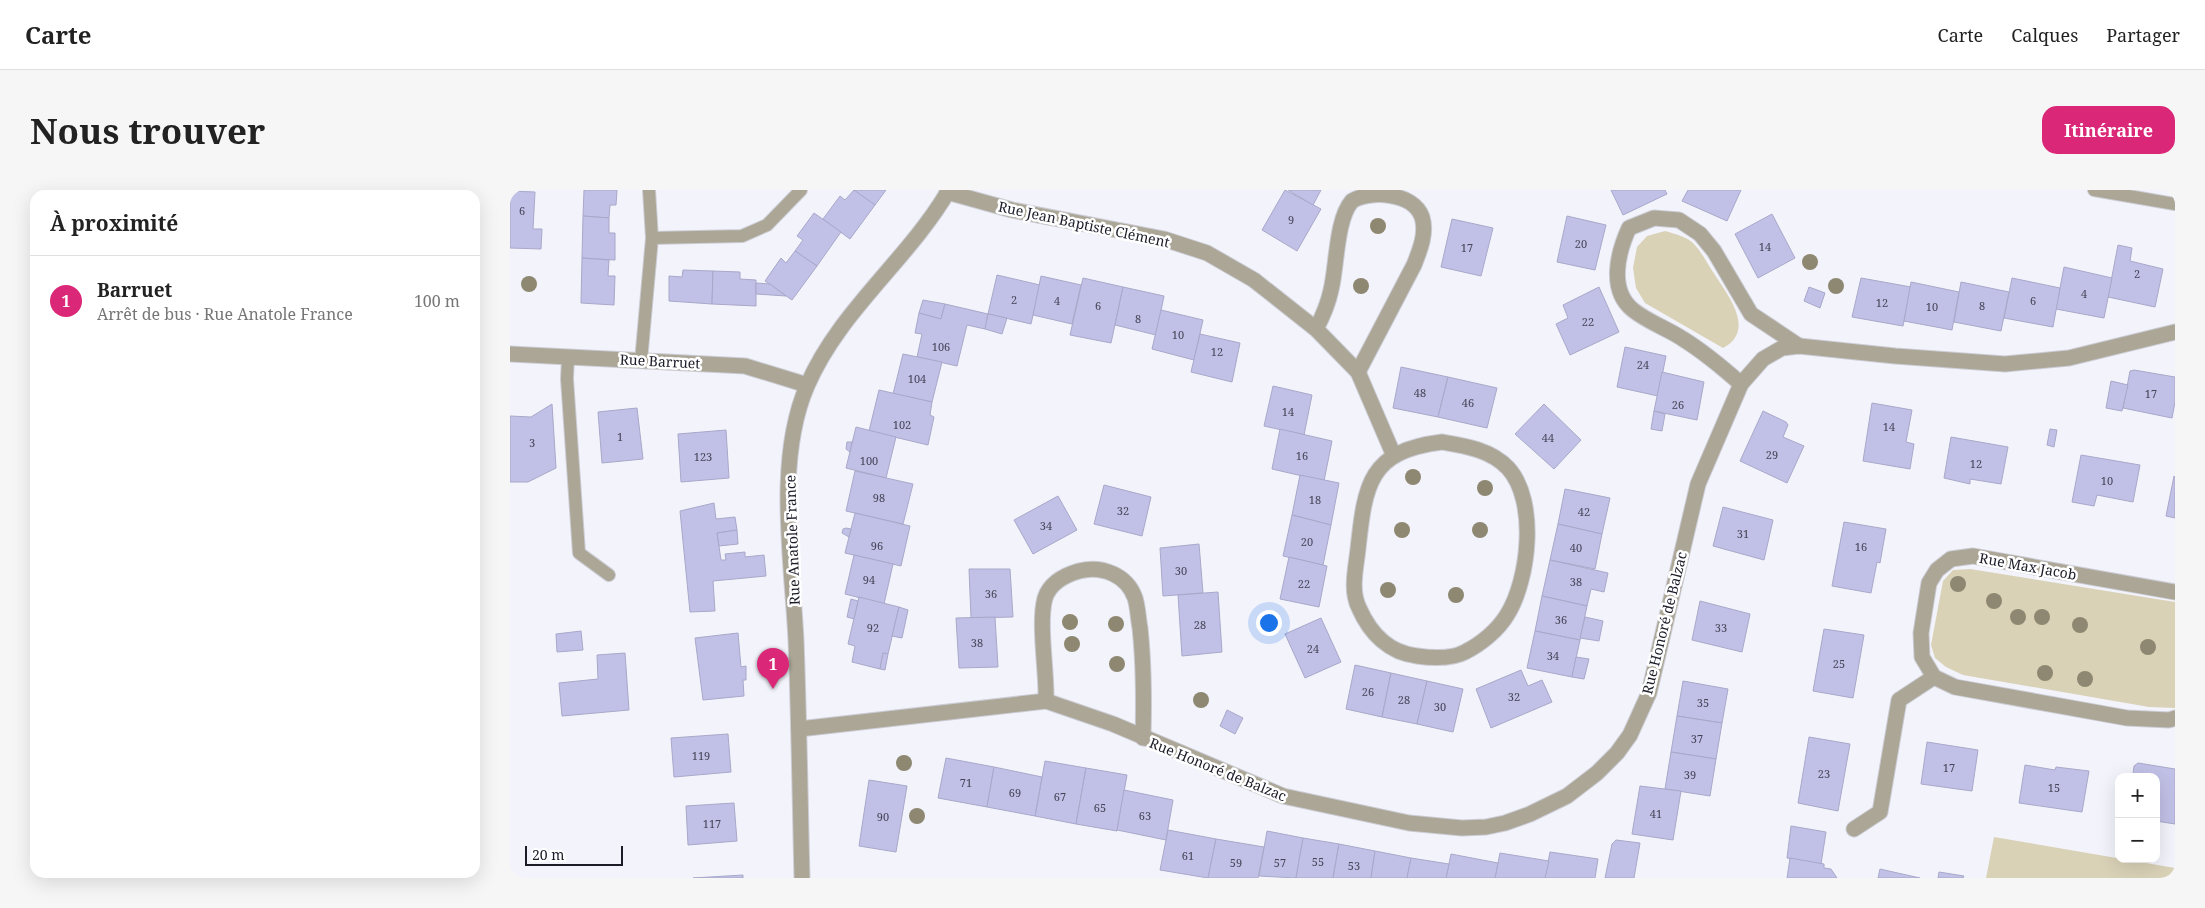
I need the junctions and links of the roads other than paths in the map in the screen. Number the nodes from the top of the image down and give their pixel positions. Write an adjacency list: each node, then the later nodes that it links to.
1 (649, 190): 6 (lane)
2 (801, 190): 6 (lane)
3 (2094, 190): 5 (lane)
4 (948, 191): 7 (street, Rue Jean Baptiste Clément); 14 (street, Rue Anatole France)
5 (2175, 204)
6 (652, 238): 12 (lane)
7 (1316, 329): 13 (street, Rue Jean Baptiste Clément); 13 (street)
8 (2175, 332): 9 (street, Rue Honoré de Balzac)
9 (1799, 346): 15 (street, Rue Honoré de Balzac); 15 (street)
10 (510, 354): 11 (street, Rue Barruet)
11 (568, 357): 12 (street, Rue Barruet); 17 (lane)
12 (640, 360): 14 (street, Rue Barruet)
13 (1358, 372): 16 (street, Rue Jean Baptiste Clément)
14 (807, 384): 22 (street, Rue Anatole France)
15 (1741, 384): 23 (street, Rue Honoré de Balzac)
16 (1394, 456): 16 (street)
17 (609, 575)
18 (2175, 592): 19 (street, Rue Max Jacob)
19 (1934, 677): 21 (street); 24 (street)
20 (1046, 701): 22 (street, Rue Honoré de Balzac); 23 (street, Rue Honoré de Balzac); 23 (street)
21 (2175, 718)
22 (799, 728): 25 (street, Rue Anatole France)
23 (1143, 738)
24 (1854, 828)
25 (802, 878)

